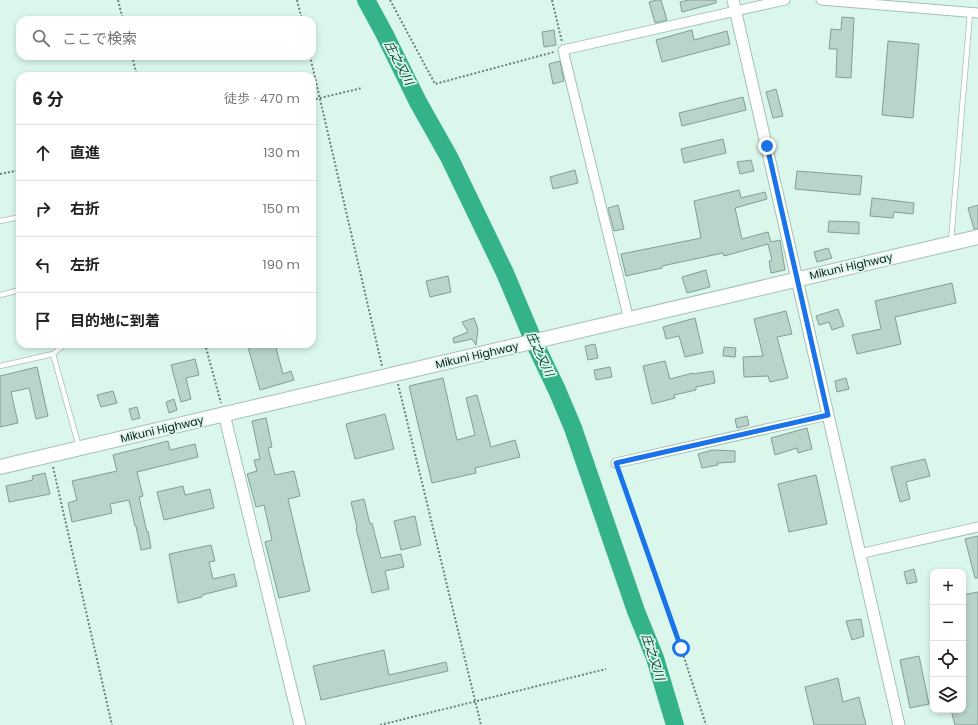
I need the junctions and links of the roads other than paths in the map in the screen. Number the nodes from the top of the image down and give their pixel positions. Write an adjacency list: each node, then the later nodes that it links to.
1 (785, 0): 3 (street)
2 (821, 0): 4 (street)
3 (734, 5): 9 (street); 12 (street)
4 (974, 13): 8 (lane)
5 (16, 218): 6 (lane)
6 (0, 221)
7 (978, 237): 8 (highway, Mikuni Highway)
8 (951, 243): 9 (highway, Mikuni Highway)
9 (797, 279): 12 (highway, Mikuni Highway); 17 (street)
10 (16, 291): 11 (lane)
11 (0, 295)
12 (628, 320): 16 (highway, Mikuni Highway)
13 (60, 348): 14 (lane)
14 (53, 354): 15 (lane); 18 (lane)
15 (0, 366)
16 (224, 414): 18 (highway, Mikuni Highway); 23 (street)
17 (828, 415): 19 (street); 22 (street)
18 (80, 448): 20 (highway, Mikuni Highway)
19 (616, 463)
20 (0, 467)
21 (978, 527): 22 (street)
22 (859, 554): 24 (street)
23 (300, 725)
24 (899, 725)

